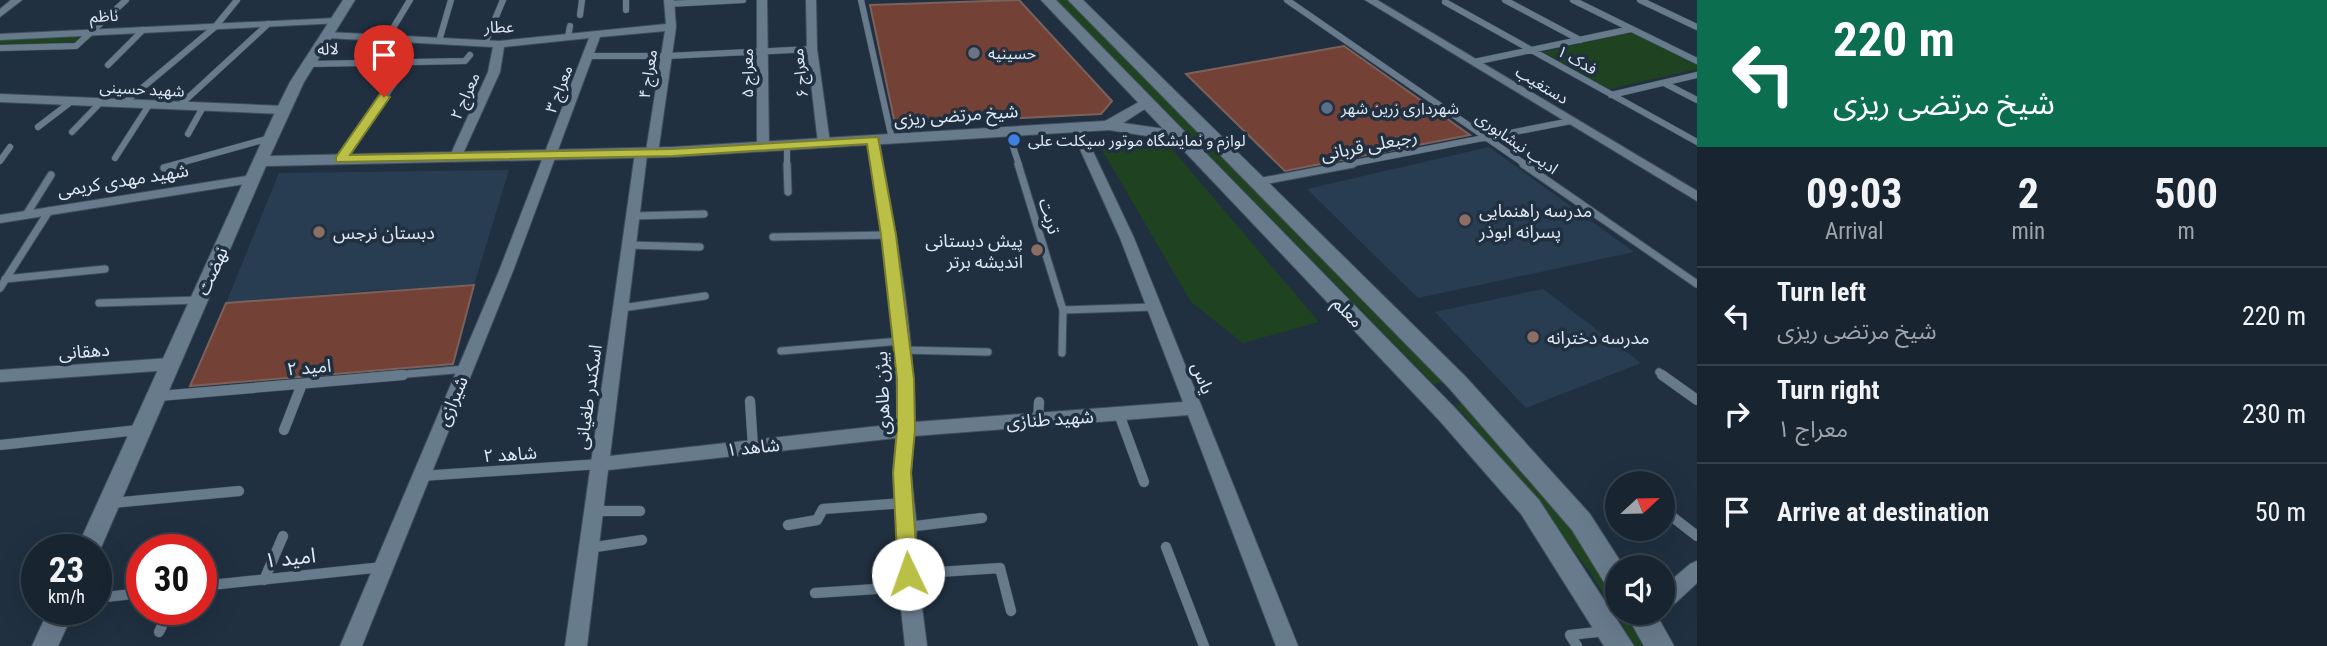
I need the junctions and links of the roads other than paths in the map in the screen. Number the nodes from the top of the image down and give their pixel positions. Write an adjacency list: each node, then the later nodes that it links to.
1 (17, 0): 24 (street)
2 (125, 0): 33 (lane)
3 (237, 0): 27 (lane)
4 (349, 0): 30 (street, نهضت)
5 (410, 0): 38 (lane)
6 (451, 0): 37 (lane)
7 (503, 0): 39 (lane)
8 (582, 0): 25 (lane)
9 (626, 0): 23 (lane)
10 (743, 0): 21 (lane)
11 (762, 0): 43 (street, معراج ۵)
12 (811, 0): 42 (street, معراج ۶)
13 (861, 0): 76 (lane)
14 (1048, 0): 59 (main road, معلم)
15 (1075, 0): 93 (main road, معلم)
16 (1287, 0): 75 (lane, ادیب نیشابوری)
17 (1370, 0): 49 (street, دستغیب)
18 (1505, 0): 36 (lane)
19 (1573, 0): 31 (lane)
20 (1640, 0): 29 (lane)
21 (669, 2): 28 (street, معراج ۴)
22 (1445, 2): 44 (lane, فدک ۱)
23 (626, 10)
24 (0, 14)
25 (579, 15)
26 (268, 24): 27 (street, ناظم); 30 (street, ناظم); 63 (lane)
27 (215, 27): 32 (street, ناظم); 61 (lane)
28 (671, 27): 34 (street, عطار); 47 (street, معراج ۴)
29 (1697, 27)
30 (332, 28): 38 (street, عطار); 50 (street, نهضت)
31 (1631, 29): 36 (lane); 48 (lane)
32 (143, 30): 33 (street, ناظم); 51 (lane)
33 (92, 33): 35 (street, ناظم); 41 (lane)
34 (596, 34): 40 (street, عطار); 46 (street, معراج ۳)
35 (0, 37)
36 (1580, 40): 44 (lane)
37 (439, 41): 38 (street, عطار); 39 (street, عطار)
38 (392, 42)
39 (485, 43): 40 (street, عطار)
40 (499, 44): 86 (street, معراج ۲)
41 (0, 48)
42 (812, 49): 43 (lane); 79 (street, معراج ۶)
43 (762, 50): 47 (lane); 81 (street, معراج ۵)
44 (1531, 50): 49 (lane); 55 (lane, فدک ۱)
45 (470, 55): 50 (lane, لاله)
46 (589, 56): 47 (lane); 84 (street, معراج ۳)
47 (667, 56): 83 (street, معراج ۴)
48 (1697, 61)
49 (1474, 62): 66 (street, دستغیب)
50 (309, 64): 65 (street, نهضت)
51 (108, 65)
52 (1697, 75): 54 (lane)
53 (399, 76): 87 (lane)
54 (1664, 83): 55 (lane); 57 (lane)
55 (1611, 95): 78 (lane, فدک ۱)
56 (0, 98): 58 (street, شهید حسینی)
57 (1697, 100)
58 (72, 101): 60 (street, شهید حسینی); 68 (lane)
59 (1146, 102): 67 (street, شیخ مرتضی ریزی); 73 (main road, معلم)
60 (100, 103): 61 (street, شهید حسینی); 71 (lane)
61 (123, 104): 62 (street, شهید حسینی)
62 (149, 105): 63 (street, شهید حسینی); 85 (lane)
63 (179, 106): 64 (street, شهید حسینی)
64 (203, 107): 65 (street, شهید حسینی); 72 (lane)
65 (283, 110): 74 (street, نهضت)
66 (1571, 121): 75 (lane, رجبعلی قربانی); 95 (street, دستغیب)
67 (1109, 125): 69 (street, شیخ مرتضی ریزی); 73 (street, شیخ مرتضی ریزی)
68 (38, 127)
69 (1076, 127): 70 (street, شیخ مرتضی ریزی); 114 (street, یاس)
70 (1008, 131): 76 (street, شیخ مرتضی ریزی); 116 (lane, تربت)
71 (72, 132)
72 (188, 134)
73 (1179, 136): 128 (main road, معلم)
74 (270, 138): 89 (street, نهضت); 90 (lane)
75 (1485, 138): 93 (lane, رجبعلی قربانی); 109 (lane, ادیب نیشابوری)
76 (892, 139): 77 (street, شیخ مرتضی ریزی)
77 (873, 140): 79 (street, شیخ مرتضی ریزی); 101 (street, بیژن طاهری)
78 (1697, 142)
79 (824, 143): 80 (street, شیخ مرتضی ریزی)
80 (787, 145): 81 (street, شیخ مرتضی ریزی); 94 (lane)
81 (763, 147): 83 (street, شیخ مرتضی ریزی)
82 (0, 148): 88 (lane)
83 (646, 153): 84 (street, شیخ مرتضی ریزی); 99 (street, اسکندر طغیانی)
84 (551, 155): 86 (street, شیخ مرتضی ریزی); 122 (street, شیرازی)
85 (115, 158)
86 (455, 158): 87 (street, شیخ مرتضی ریزی)
87 (341, 160): 89 (street, شیخ مرتضی ریزی)
88 (0, 161)
89 (260, 161): 92 (street, نهضت)
90 (164, 168)
91 (51, 175): 98 (lane)
92 (253, 179): 96 (street, شهید مهدی کریمی); 112 (street, نهضت)
93 (1258, 182): 126 (main road, معلم)
94 (788, 192)
95 (1697, 197)
96 (49, 211): 98 (street, شهید مهدی کریمی); 107 (lane)
97 (704, 214): 99 (lane)
98 (26, 215): 100 (street, شهید مهدی کریمی)
99 (633, 216): 103 (street, اسکندر طغیانی)
100 (0, 219)
101 (889, 235): 102 (lane); 117 (street, بیژن طاهری)
102 (773, 237)
103 (627, 244): 104 (lane); 115 (street, اسکندر طغیانی)
104 (700, 247)
105 (105, 269): 108 (lane)
106 (0, 270): 107 (lane)
107 (12, 270): 108 (lane)
108 (5, 279): 110 (lane)
109 (1697, 284)
110 (0, 288)
111 (705, 296): 115 (lane)
112 (199, 300): 113 (lane); 121 (street, نهضت)
113 (99, 303)
114 (1154, 307): 116 (lane); 131 (street, یاس)
115 (622, 308): 138 (street, اسکندر طغیانی)
116 (1063, 310): 120 (lane, تربت)
117 (901, 345): 118 (lane); 119 (lane); 135 (street, بیژن طاهری)
118 (781, 351)
119 (988, 352)
120 (1062, 353)
121 (170, 364): 124 (street, دهقانی); 127 (street, نهضت)
122 (466, 369): 125 (lane, امید ۲); 139 (street, شیرازی)
123 (1659, 372): 129 (lane)
124 (0, 376)
125 (302, 384): 127 (lane, امید ۲); 134 (lane)
126 (1465, 390): 128 (main road); 156 (main road, معلم)
127 (156, 397): 133 (street, نهضت)
128 (1431, 397): 169 (main road, معلم)
129 (1697, 400)
130 (750, 401): 137 (lane)
131 (1194, 408): 132 (street, شهید طنازی); 175 (street, یاس)
132 (1119, 414): 135 (street, شهید طنازی); 140 (lane)
133 (141, 430): 136 (lane); 142 (street, نهضت)
134 (284, 430)
135 (906, 430): 137 (street, شاهد ۱); 143 (street, بیژن طاهری)
136 (0, 444)
137 (754, 447): 138 (street, شاهد ۱)
138 (600, 464): 139 (lane, شاهد ۲); 144 (street, اسکندر طغیانی)
139 (421, 476): 157 (street, شیرازی)
140 (1144, 482)
141 (239, 491): 142 (lane)
142 (109, 503): 150 (street, نهضت)
143 (904, 503): 148 (lane); 149 (street, بیژن طاهری)
144 (594, 511): 145 (lane); 155 (street, اسکندر طغیانی)
145 (640, 511)
146 (982, 518): 149 (lane)
147 (1675, 520): 152 (lane)
148 (788, 525)
149 (906, 527): 160 (street, بیژن طاهری)
150 (95, 534)
151 (283, 536): 159 (lane)
152 (1697, 536)
153 (642, 540): 155 (lane)
154 (1166, 547): 174 (lane)
155 (589, 548): 172 (street, اسکندر طغیانی)
156 (1605, 560)
157 (383, 567): 159 (lane, امید ۱); 171 (street, شیرازی)
158 (1697, 570): 162 (street)
159 (264, 580): 161 (lane, امید ۱)
160 (908, 580): 163 (lane); 164 (lane); 173 (street, بیژن طاهری)
161 (217, 584)
162 (1675, 589)
163 (815, 593)
164 (1011, 611)
165 (55, 625): 170 (street)
166 (162, 625): 168 (lane)
167 (1653, 625): 177 (main road)
168 (159, 632)
169 (1615, 638): 176 (lane)
170 (45, 646)
171 (351, 646)
172 (576, 646)
173 (916, 646)
174 (1204, 646)
175 (1287, 646)
176 (1577, 646)
177 (1660, 646)

